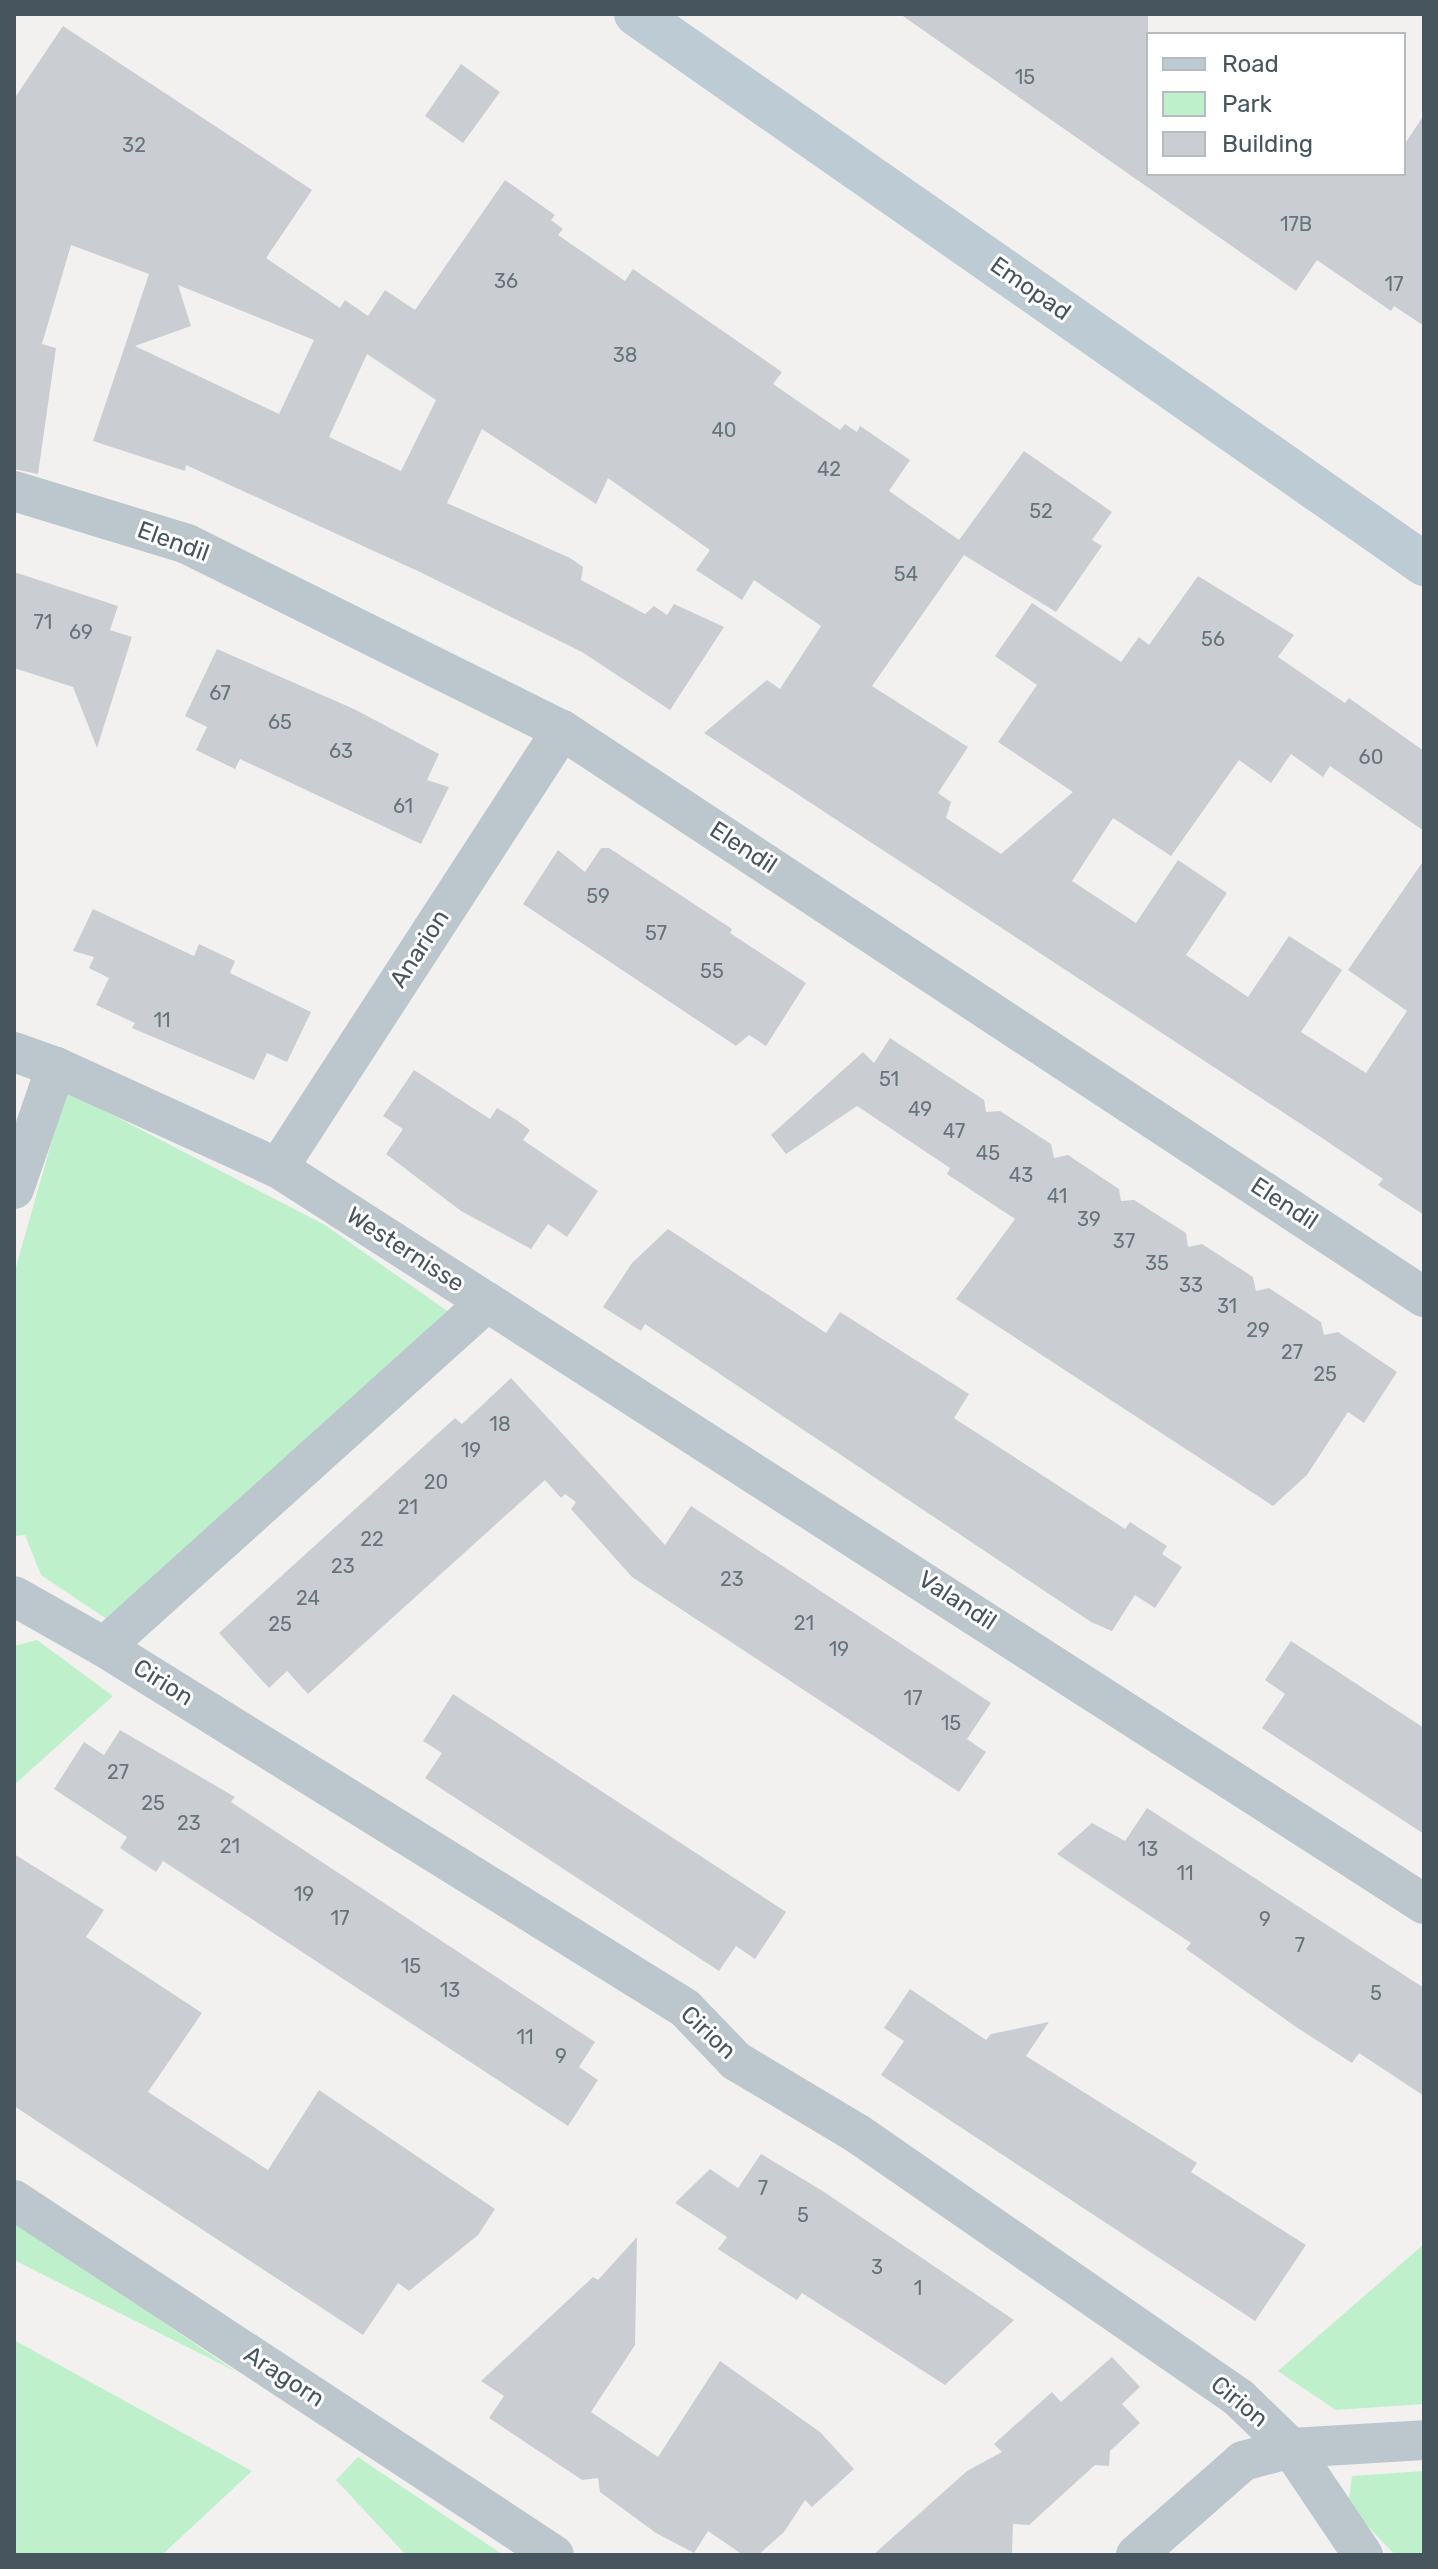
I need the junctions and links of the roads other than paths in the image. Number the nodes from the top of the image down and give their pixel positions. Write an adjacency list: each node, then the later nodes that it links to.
1 (636, 14): 3 (main road, Emopad)
2 (14, 491): 4 (street, Elendil)
3 (1424, 564)
4 (562, 730): 7 (street, Anarion); 9 (street, Elendil)
5 (14, 1052): 6 (street, Westernisse)
6 (56, 1067): 7 (street, Westernisse); 8 (street)
7 (278, 1168): 10 (street, Westernisse)
8 (14, 1189)
9 (1424, 1297)
10 (487, 1302): 12 (street, Westernisse); 13 (street, Valandil)
11 (14, 1596): 12 (street)
12 (104, 1647): 16 (street, Cirion)
13 (1424, 1904)
14 (14, 2200): 17 (street, Aragorn)
15 (1424, 2440): 16 (street)
16 (1291, 2448): 18 (street); 19 (street, Cirion)
17 (554, 2555)
18 (1136, 2555)
19 (1363, 2555)

